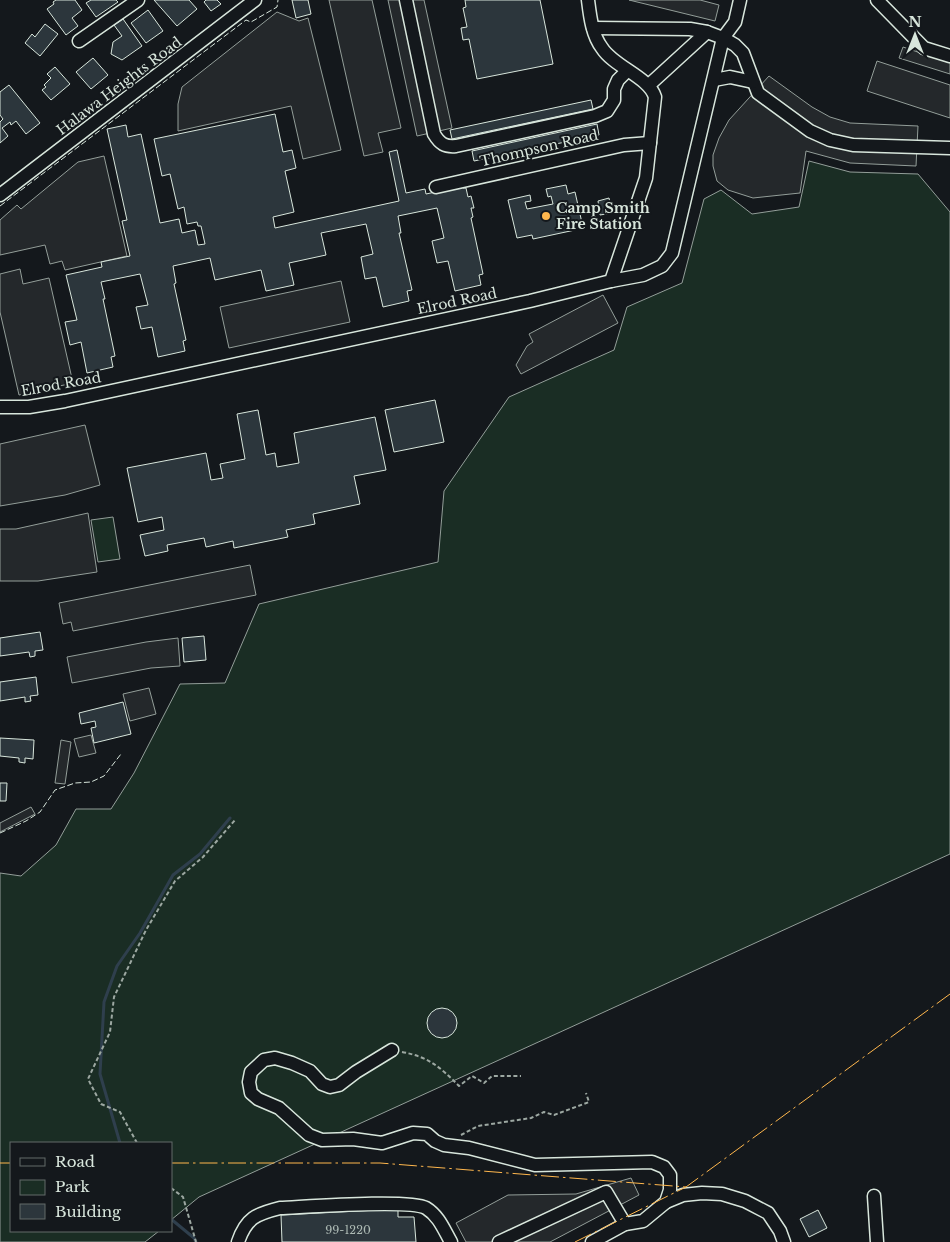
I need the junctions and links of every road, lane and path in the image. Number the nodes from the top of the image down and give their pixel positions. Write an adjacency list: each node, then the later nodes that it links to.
1 (138, 0): 10 (street)
2 (255, 0): 19 (street, Halawa Heights Road)
3 (406, 0): 12 (street)
4 (588, 0): 7 (street)
5 (740, 0): 9 (street, Elrod Road)
6 (877, 0): 11 (street)
7 (593, 28): 8 (street); 12 (street)
8 (707, 32): 9 (street); 15 (street)
9 (724, 38): 13 (street, Elrod Road); 14 (street)
10 (79, 41)
11 (950, 56)
12 (627, 71): 15 (street)
13 (714, 80): 14 (street); 20 (street, Elrod Road)
14 (753, 82): 17 (street)
15 (649, 85): 16 (street)
16 (650, 143): 18 (street, Thompson Road); 20 (street)
17 (950, 148)
18 (436, 187)
19 (0, 195)
20 (611, 281): 21 (street, Elrod Road)
21 (0, 407)
22 (235, 820): 27 (path)
23 (392, 1050): 24 (path); 30 (street)
24 (521, 1076)
25 (586, 1093): 26 (path)
26 (461, 1135)
27 (136, 1142)
28 (172, 1189): 32 (path)
29 (874, 1196): 38 (street)
30 (666, 1202): 31 (street); 37 (street)
31 (625, 1224): 35 (street); 36 (street)
32 (196, 1242)
33 (238, 1242): 34 (street)
34 (451, 1242)
35 (499, 1242)
36 (592, 1242)
37 (784, 1242)
38 (877, 1242)

